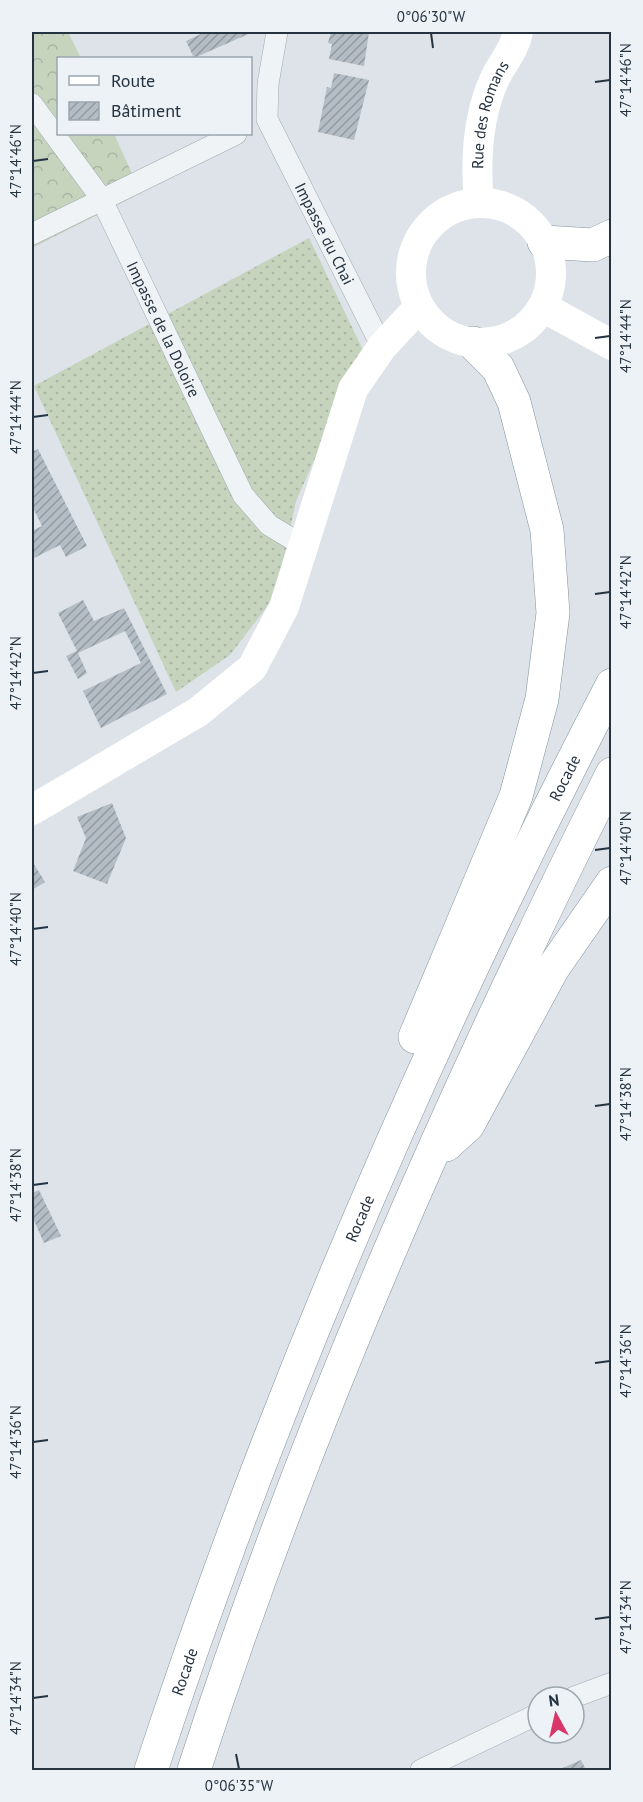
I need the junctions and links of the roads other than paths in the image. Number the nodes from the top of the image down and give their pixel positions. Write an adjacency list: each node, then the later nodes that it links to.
1 (277, 32): 4 (street, Impasse du Chai)
2 (518, 32): 7 (street, Rue des Romans)
3 (32, 104): 6 (street, Impasse de la Doloire)
4 (259, 123): 15 (street, Impasse du Chai)
5 (234, 135): 6 (street)
6 (101, 198): 8 (street); 16 (street, Impasse de la Doloire)
7 (479, 203): 10 (street); 11 (street)
8 (32, 234)
9 (612, 236): 10 (highway)
10 (544, 242): 12 (street)
11 (419, 307): 13 (street); 15 (street)
12 (543, 307): 13 (street); 14 (street)
13 (473, 343): 22 (highway)
14 (612, 345)
15 (382, 347): 16 (street)
16 (302, 545): 19 (street)
17 (612, 685): 22 (highway, Rocade)
18 (612, 774): 21 (highway)
19 (32, 810)
20 (612, 884): 21 (highway)
21 (429, 1160): 27 (highway)
22 (381, 1165): 26 (highway, Rocade)
23 (612, 1683): 24 (street)
24 (586, 1693)
25 (526, 1720): 28 (street)
26 (151, 1770)
27 (194, 1770)
28 (422, 1770)

